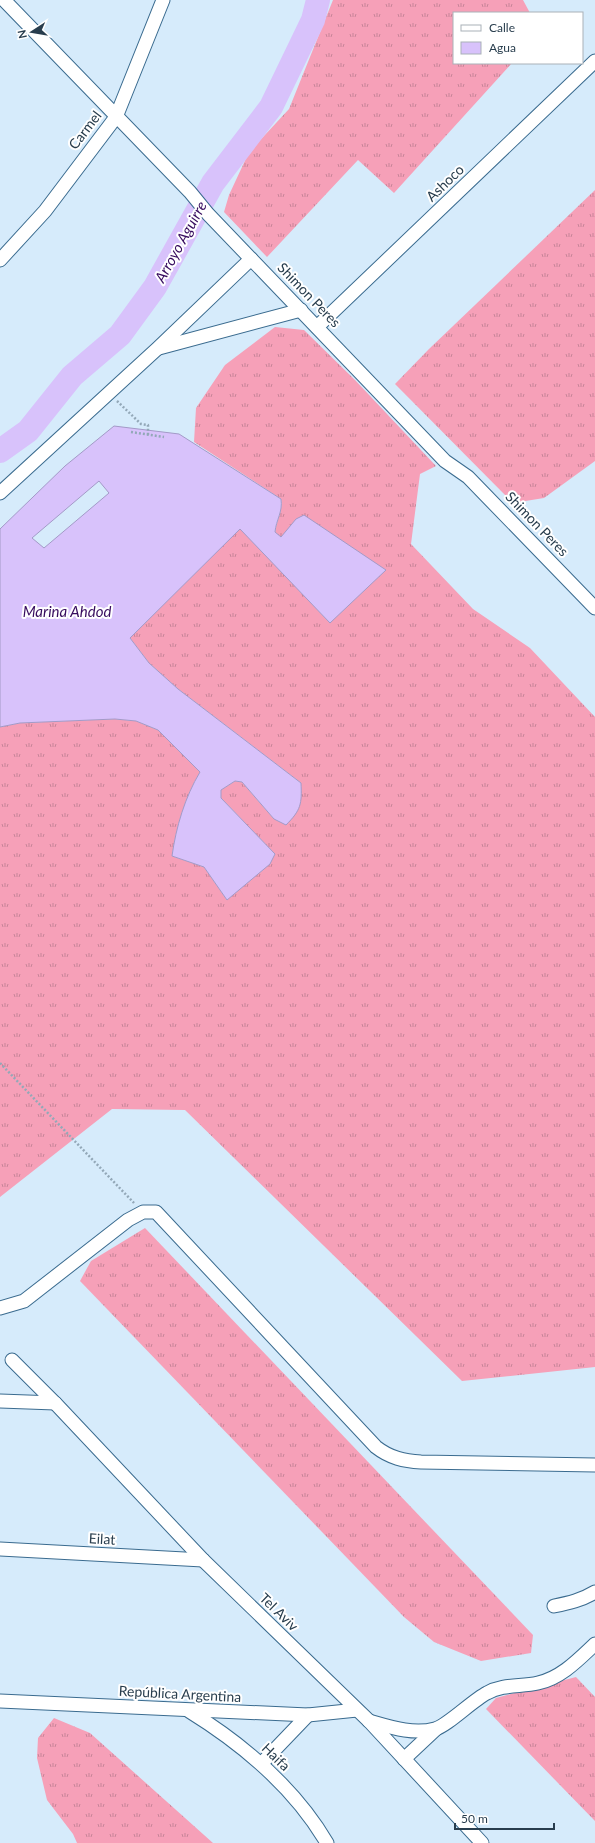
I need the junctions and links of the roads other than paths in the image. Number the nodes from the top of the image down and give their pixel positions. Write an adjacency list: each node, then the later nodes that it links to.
1 (4, 0): 4 (street, Shimon Peres)
2 (163, 0): 4 (street, Carmel)
3 (595, 61): 8 (street, Ashoco)
4 (116, 117): 5 (street, Shimon Peres); 6 (street, Carmel)
5 (251, 259): 7 (street, Shimon Peres); 9 (street)
6 (0, 260)
7 (301, 310): 8 (street, Shimon Peres); 9 (street)
8 (317, 327): 11 (street, Shimon Peres)
9 (158, 348): 10 (street)
10 (0, 493)
11 (595, 608)
12 (0, 1308): 16 (street)
13 (12, 1360): 15 (street, Tel Aviv)
14 (0, 1401): 15 (street)
15 (55, 1403): 18 (street, Tel Aviv)
16 (595, 1465)
17 (0, 1549): 18 (street, Eilat)
18 (203, 1560): 24 (street, Tel Aviv)
19 (595, 1592): 20 (street)
20 (554, 1606)
21 (595, 1644): 27 (street)
22 (3, 1703): 23 (street, República Argentina)
23 (187, 1710): 25 (street, República Argentina); 29 (street, Haifa)
24 (357, 1710): 25 (street, República Argentina); 26 (street, Tel Aviv)
25 (308, 1715): 29 (street)
26 (369, 1721): 27 (street); 28 (street, Tel Aviv)
27 (436, 1729): 28 (street)
28 (404, 1758): 31 (street, Tel Aviv)
29 (262, 1763): 30 (street, Haifa)
30 (327, 1843)
31 (482, 1843)

